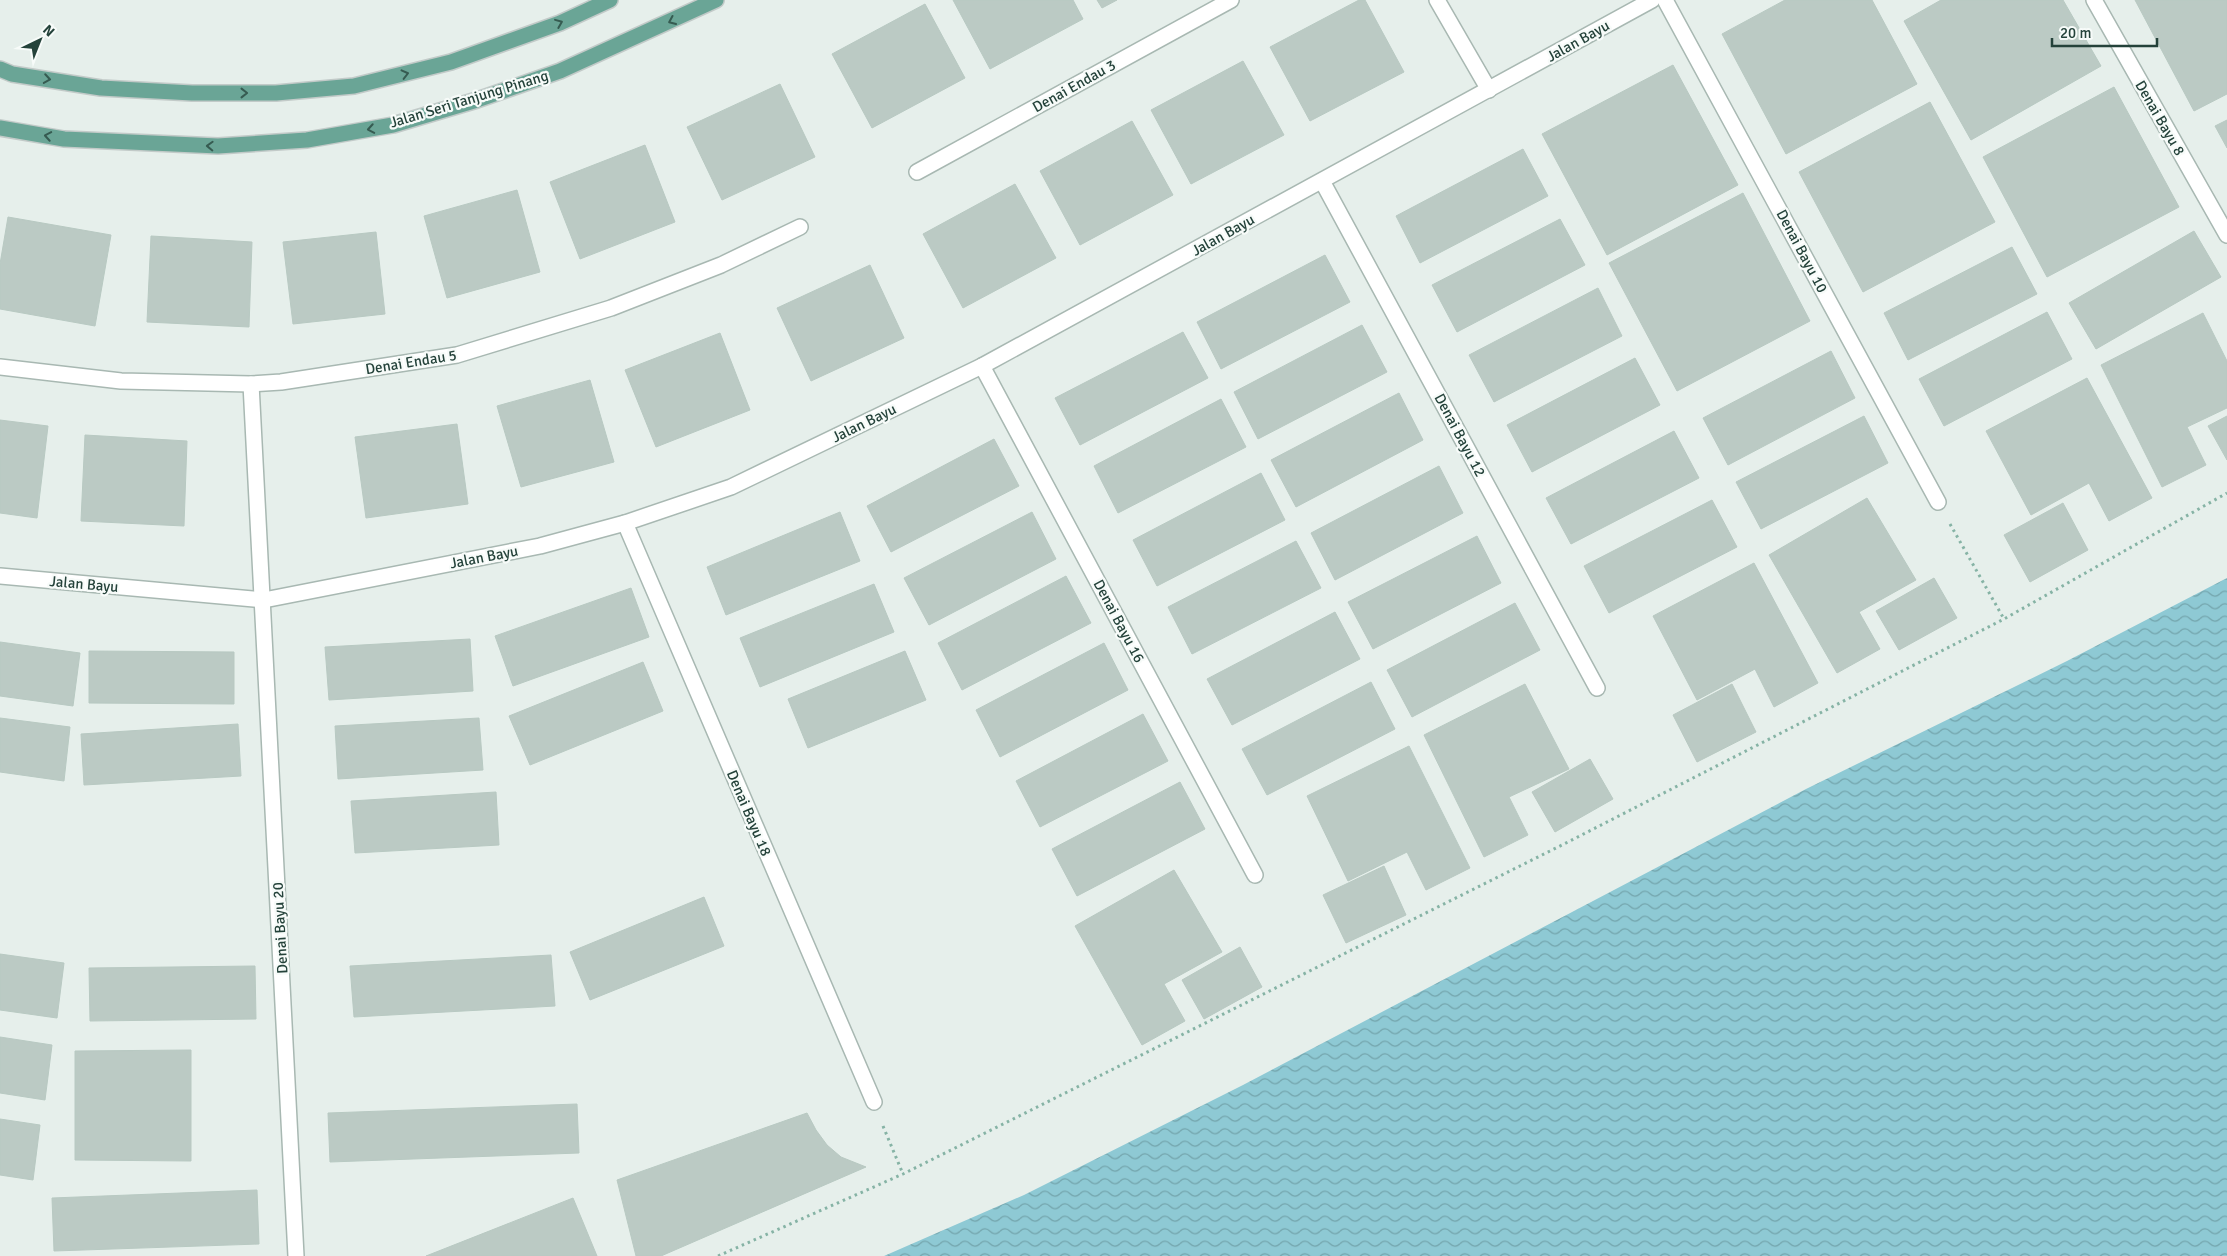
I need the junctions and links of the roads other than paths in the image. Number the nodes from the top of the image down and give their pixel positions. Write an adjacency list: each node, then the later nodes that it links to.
1 (610, 0): 8 (main road, one-way to 1)
2 (716, 0): 10 (main road, Jalan Seri Tanjung Pinang, one-way to 10)
3 (1231, 0): 11 (street, Denai Endau 3)
4 (1437, 0): 9 (street)
5 (1652, 0): 9 (street, Jalan Bayu)
6 (1665, 0): 18 (street, Denai Bayu 10)
7 (2094, 0): 14 (street, Denai Bayu 8)
8 (0, 69)
9 (1488, 90): 12 (street, Jalan Bayu)
10 (0, 128)
11 (917, 172)
12 (1322, 181): 15 (street, Jalan Bayu); 22 (street, Denai Bayu 12)
13 (800, 228): 17 (street, Denai Endau 5)
14 (2227, 236)
15 (982, 366): 19 (street, Jalan Bayu); 23 (street, Denai Bayu 16)
16 (0, 367): 17 (street, Denai Endau 5)
17 (251, 384): 21 (street, Denai Bayu 20)
18 (1938, 502)
19 (625, 523): 21 (street, Jalan Bayu); 24 (street, Denai Bayu 18)
20 (0, 576): 21 (street, Jalan Bayu)
21 (264, 600): 25 (street, Denai Bayu 20)
22 (1597, 688)
23 (1255, 875)
24 (874, 1102)
25 (296, 1256)

